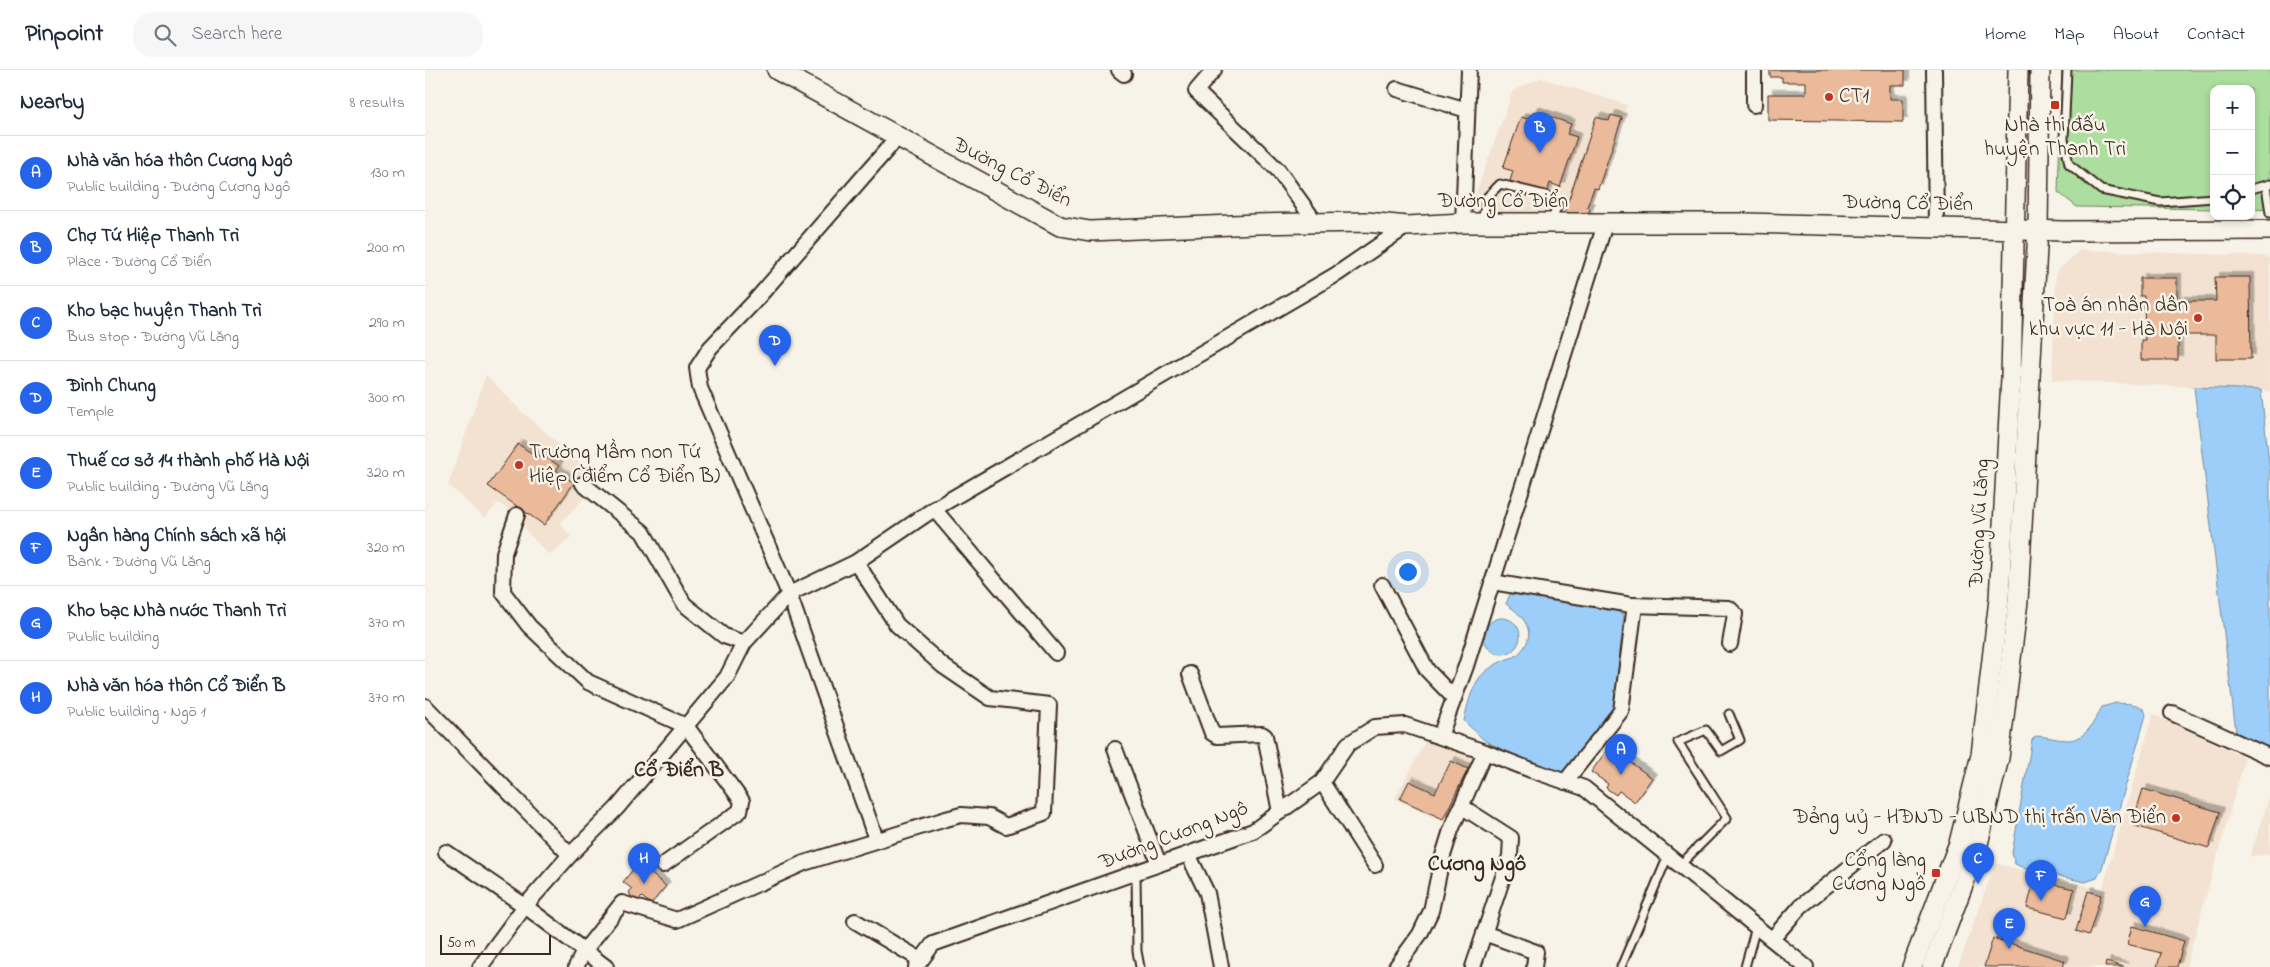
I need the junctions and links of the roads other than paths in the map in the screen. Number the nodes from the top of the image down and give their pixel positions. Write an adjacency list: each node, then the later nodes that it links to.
1 (777, 70): 12 (main road, Đường Cổ Điển)
2 (1214, 70): 17 (street)
3 (1469, 70): 11 (street)
4 (1754, 70): 10 (street)
5 (1934, 70): 22 (street)
6 (2019, 70): 23 (main road, Đường Vũ Lăng)
7 (2040, 70): 24 (main road, Đường Vũ Lăng)
8 (2067, 70): 15 (lane)
9 (1397, 89): 11 (street)
10 (1754, 105)
11 (1467, 110): 18 (street)
12 (897, 138): 17 (main road, Đường Cổ Điển); 34 (street)
13 (2268, 185): 14 (lane); 16 (lane)
14 (2255, 188)
15 (2210, 198)
16 (2270, 213)
17 (1316, 223): 21 (main road, Đường Cổ Điển)
18 (1472, 223): 19 (main road, Đường Cổ Điển); 19 (lane); 21 (main road, Đường Cổ Điển)
19 (1549, 224): 20 (main road, Đường Cổ Điển)
20 (1605, 224): 22 (main road, Đường Cổ Điển); 32 (street)
21 (1407, 226): 28 (street)
22 (1936, 227): 23 (main road, Đường Cổ Điển)
23 (2016, 229): 24 (main road, Đường Cổ Điển); 27 (main road, Đường Vũ Lăng)
24 (2038, 229): 25 (main road, Đường Cổ Điển); 29 (main road, Đường Vũ Lăng)
25 (2270, 230)
26 (583, 484): 36 (street)
27 (2004, 508): 29 (main road); 52 (main road, Đường Vũ Lăng)
28 (934, 509): 31 (street); 38 (street)
29 (2023, 511): 54 (main road, Đường Vũ Lăng)
30 (517, 515): 44 (street)
31 (856, 562): 34 (street); 55 (street)
32 (1492, 582): 35 (street); 40 (street)
33 (1382, 585): 40 (street)
34 (789, 594): 36 (street); 55 (street)
35 (1635, 605): 37 (street); 50 (street)
36 (744, 644): 44 (street)
37 (1729, 644)
38 (1056, 653)
39 (1190, 674): 53 (street)
40 (1454, 698): 45 (street)
41 (425, 706): 60 (street)
42 (2172, 713): 48 (street)
43 (1729, 714): 64 (lane)
44 (686, 726): 60 (street); 63 (street)
45 (1440, 736): 47 (street, Đường Cương Ngô); 49 (street, Đường Cương Ngô)
46 (1115, 749): 61 (street)
47 (1485, 752): 50 (street, Đường Cương Ngô); 51 (street)
48 (2270, 757)
49 (1322, 782): 53 (street, Đường Cương Ngô); 62 (street)
50 (1565, 782): 59 (street, Đường Cương Ngô)
51 (1461, 806): 69 (street); 78 (street)
52 (1967, 808): 54 (main road); 84 (main road, Đường Vũ Lăng)
53 (1280, 812): 58 (street, Đường Cương Ngô)
54 (1986, 814): 85 (main road, Đường Vũ Lăng)
55 (876, 839): 71 (street)
56 (1885, 840): 70 (street)
57 (446, 852): 66 (street)
58 (1188, 854): 61 (street, Đường Cương Ngô); 77 (street)
59 (1668, 855): 64 (street, Đường Cương Ngô); 81 (lane)
60 (570, 856): 66 (street)
61 (1159, 864): 65 (street, Đường Cương Ngô)
62 (1375, 864)
63 (663, 865)
64 (1680, 865): 68 (street, Đường Cương Ngô)
65 (1136, 872): 72 (street, Đường Cương Ngô); 76 (lane)
66 (525, 906): 71 (street); 73 (street)
67 (855, 921): 72 (street)
68 (1757, 927): 70 (street, Đường Cương Ngô); 82 (lane)
69 (1484, 933): 79 (street); 80 (street)
70 (1771, 939): 83 (street, Đường Cương Ngô)
71 (584, 951): 74 (street); 75 (street)
72 (918, 964)
73 (479, 967)
74 (576, 967)
75 (606, 967)
76 (1140, 967)
77 (1221, 967)
78 (1396, 967)
79 (1473, 967)
80 (1534, 967)
81 (1621, 967)
82 (1745, 967)
83 (1806, 967)
84 (1912, 967)
85 (1932, 967)

